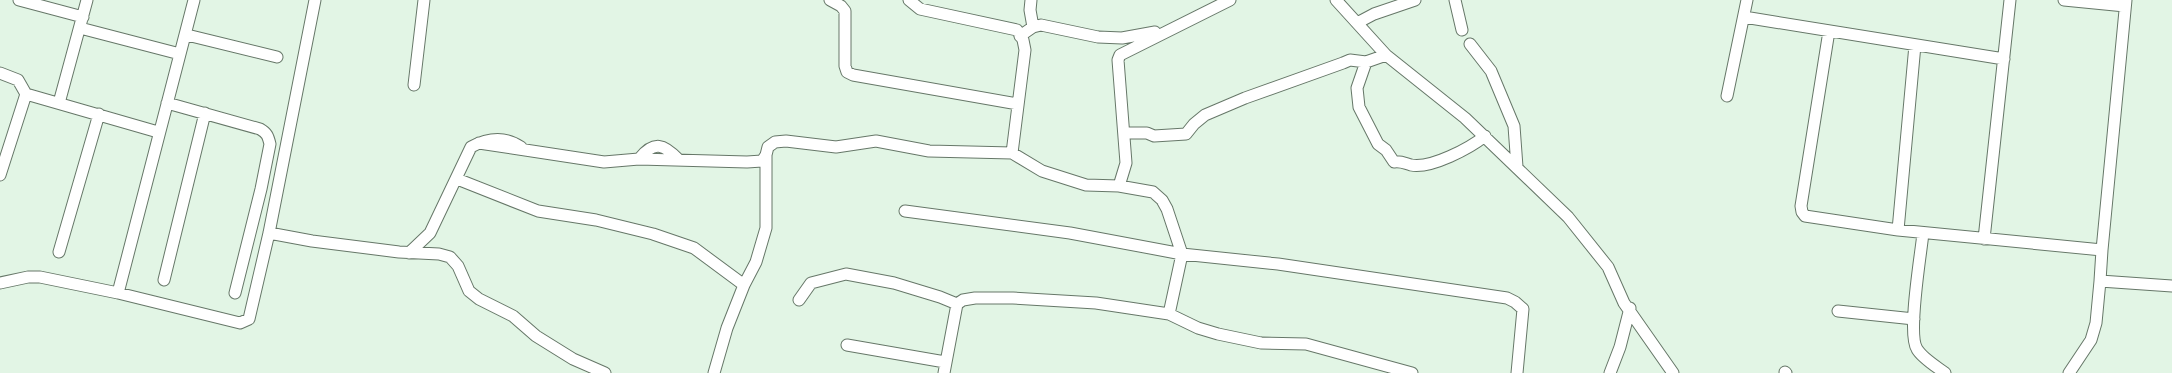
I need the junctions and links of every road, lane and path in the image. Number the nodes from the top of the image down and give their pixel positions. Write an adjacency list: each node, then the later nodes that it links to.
1 (19, 0): 17 (street)
2 (87, 0): 17 (street)
3 (194, 0): 25 (street)
4 (315, 0): 55 (street)
5 (424, 0): 35 (street)
6 (830, 0): 40 (street)
7 (909, 0): 26 (street)
8 (1031, 0): 20 (street)
9 (1230, 0): 22 (street)
10 (1336, 0): 19 (street)
11 (1415, 0): 19 (street)
12 (1455, 0): 23 (street)
13 (1747, 0): 18 (street)
14 (2010, 0): 32 (street)
15 (2064, 0): 16 (street)
16 (2126, 3): 58 (street)
17 (83, 17): 21 (street)
18 (1744, 17): 24 (street); 37 (street)
19 (1358, 23): 30 (street)
20 (1033, 27): 22 (street); 26 (street)
21 (80, 28): 29 (street); 38 (street)
22 (1176, 28): 44 (street)
23 (1462, 30)
24 (1829, 31): 28 (street); 54 (street)
25 (186, 35): 29 (street); 31 (street)
26 (1020, 36): 40 (street)
27 (1470, 44): 49 (street)
28 (1915, 45): 32 (street); 54 (street)
29 (180, 54): 39 (street)
30 (1386, 55): 33 (street); 45 (street)
31 (278, 57)
32 (2004, 59): 57 (street)
33 (1366, 62): 44 (street); 45 (street)
34 (0, 73): 36 (street)
35 (414, 85)
36 (26, 94): 38 (street); 47 (street)
37 (1727, 96)
38 (59, 103): 42 (street)
39 (167, 103): 41 (street); 43 (street)
40 (1018, 104): 46 (street)
41 (205, 113): 62 (street); 68 (street)
42 (99, 114): 43 (street); 59 (street)
43 (158, 132): 67 (street)
44 (1125, 133): 52 (street)
45 (1485, 136): 49 (street)
46 (1012, 153): 48 (street); 52 (street)
47 (3, 154): 50 (street)
48 (766, 155): 51 (street); 65 (street)
49 (1517, 167): 71 (street)
50 (0, 175)
51 (457, 179): 60 (street); 65 (street)
52 (1119, 186): 61 (street)
53 (905, 211): 61 (street)
54 (1898, 230): 56 (street)
55 (269, 233): 60 (street); 67 (street)
56 (1923, 233): 57 (street); 74 (street)
57 (1984, 239): 58 (street)
58 (2102, 250): 63 (street)
59 (59, 252)
60 (409, 253): 77 (street)
61 (1182, 254): 73 (street); 81 (street)
62 (164, 280)
63 (2100, 281): 66 (street); 85 (street)
64 (0, 283): 67 (street)
65 (744, 285): 78 (street)
66 (2172, 286)
67 (118, 293)
68 (235, 293)
69 (799, 300): 70 (street)
70 (957, 304): 73 (street); 76 (street)
71 (1630, 308): 82 (street); 83 (street)
72 (1838, 311): 74 (street)
73 (1170, 314): 80 (street)
74 (1914, 319): 84 (street)
75 (847, 345): 76 (street)
76 (945, 362): 79 (street)
77 (605, 373)
78 (714, 373)
79 (944, 373)
80 (1412, 373)
81 (1517, 373)
82 (1610, 373)
83 (1674, 373)
84 (1945, 373)
85 (2069, 373)

